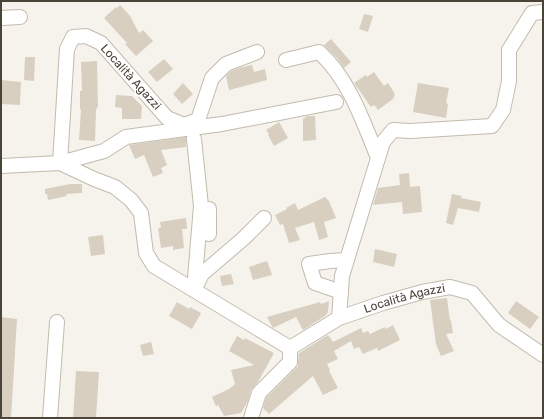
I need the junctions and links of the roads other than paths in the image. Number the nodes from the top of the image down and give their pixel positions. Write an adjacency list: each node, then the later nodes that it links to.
1 (538, 12): 8 (street)
2 (20, 17): 3 (street)
3 (1, 18)
4 (257, 52): 9 (street, Località Agazzi)
5 (286, 60): 8 (street)
6 (336, 102): 7 (street)
7 (196, 133): 9 (street); 12 (street); 14 (street)
8 (378, 158): 13 (street)
9 (60, 163): 10 (street); 14 (street)
10 (1, 166)
11 (264, 218): 14 (street)
12 (209, 234)
13 (346, 260): 15 (street); 15 (street)
14 (194, 290): 18 (street)
15 (341, 292): 16 (street)
16 (339, 318): 18 (street, Località Agazzi); 19 (street, Località Agazzi)
17 (57, 322): 20 (street)
18 (290, 348): 21 (street)
19 (543, 355)
20 (50, 418)
21 (252, 418)

